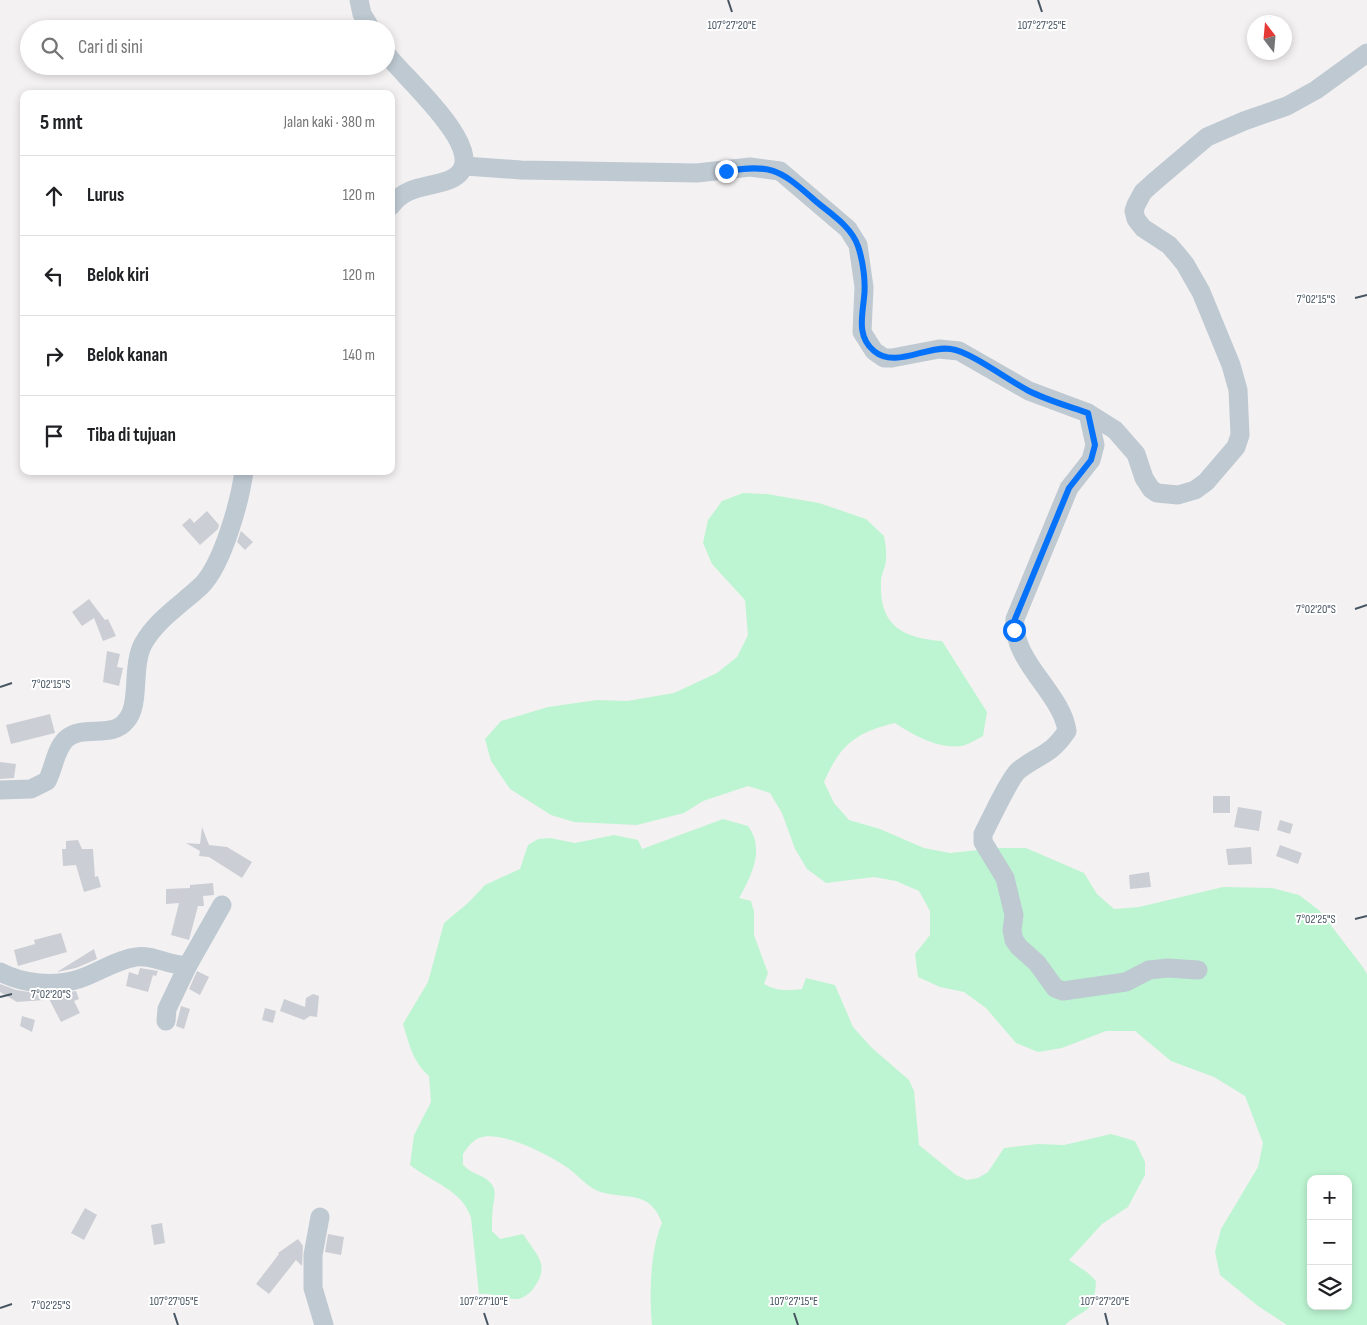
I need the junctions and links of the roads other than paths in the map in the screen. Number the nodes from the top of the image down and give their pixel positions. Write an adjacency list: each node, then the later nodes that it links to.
1 (359, 0): 2 (street)
2 (365, 20)
3 (1367, 53): 7 (street)
4 (395, 63): 5 (street)
5 (465, 166): 6 (street); 7 (street)
6 (395, 202)
7 (1088, 413): 12 (street)
8 (243, 475): 9 (street)
9 (0, 790)
10 (222, 905): 11 (street)
11 (188, 965): 13 (street); 14 (street)
12 (1198, 970)
13 (0, 972)
14 (166, 1021)
15 (320, 1217): 16 (street)
16 (324, 1325)

